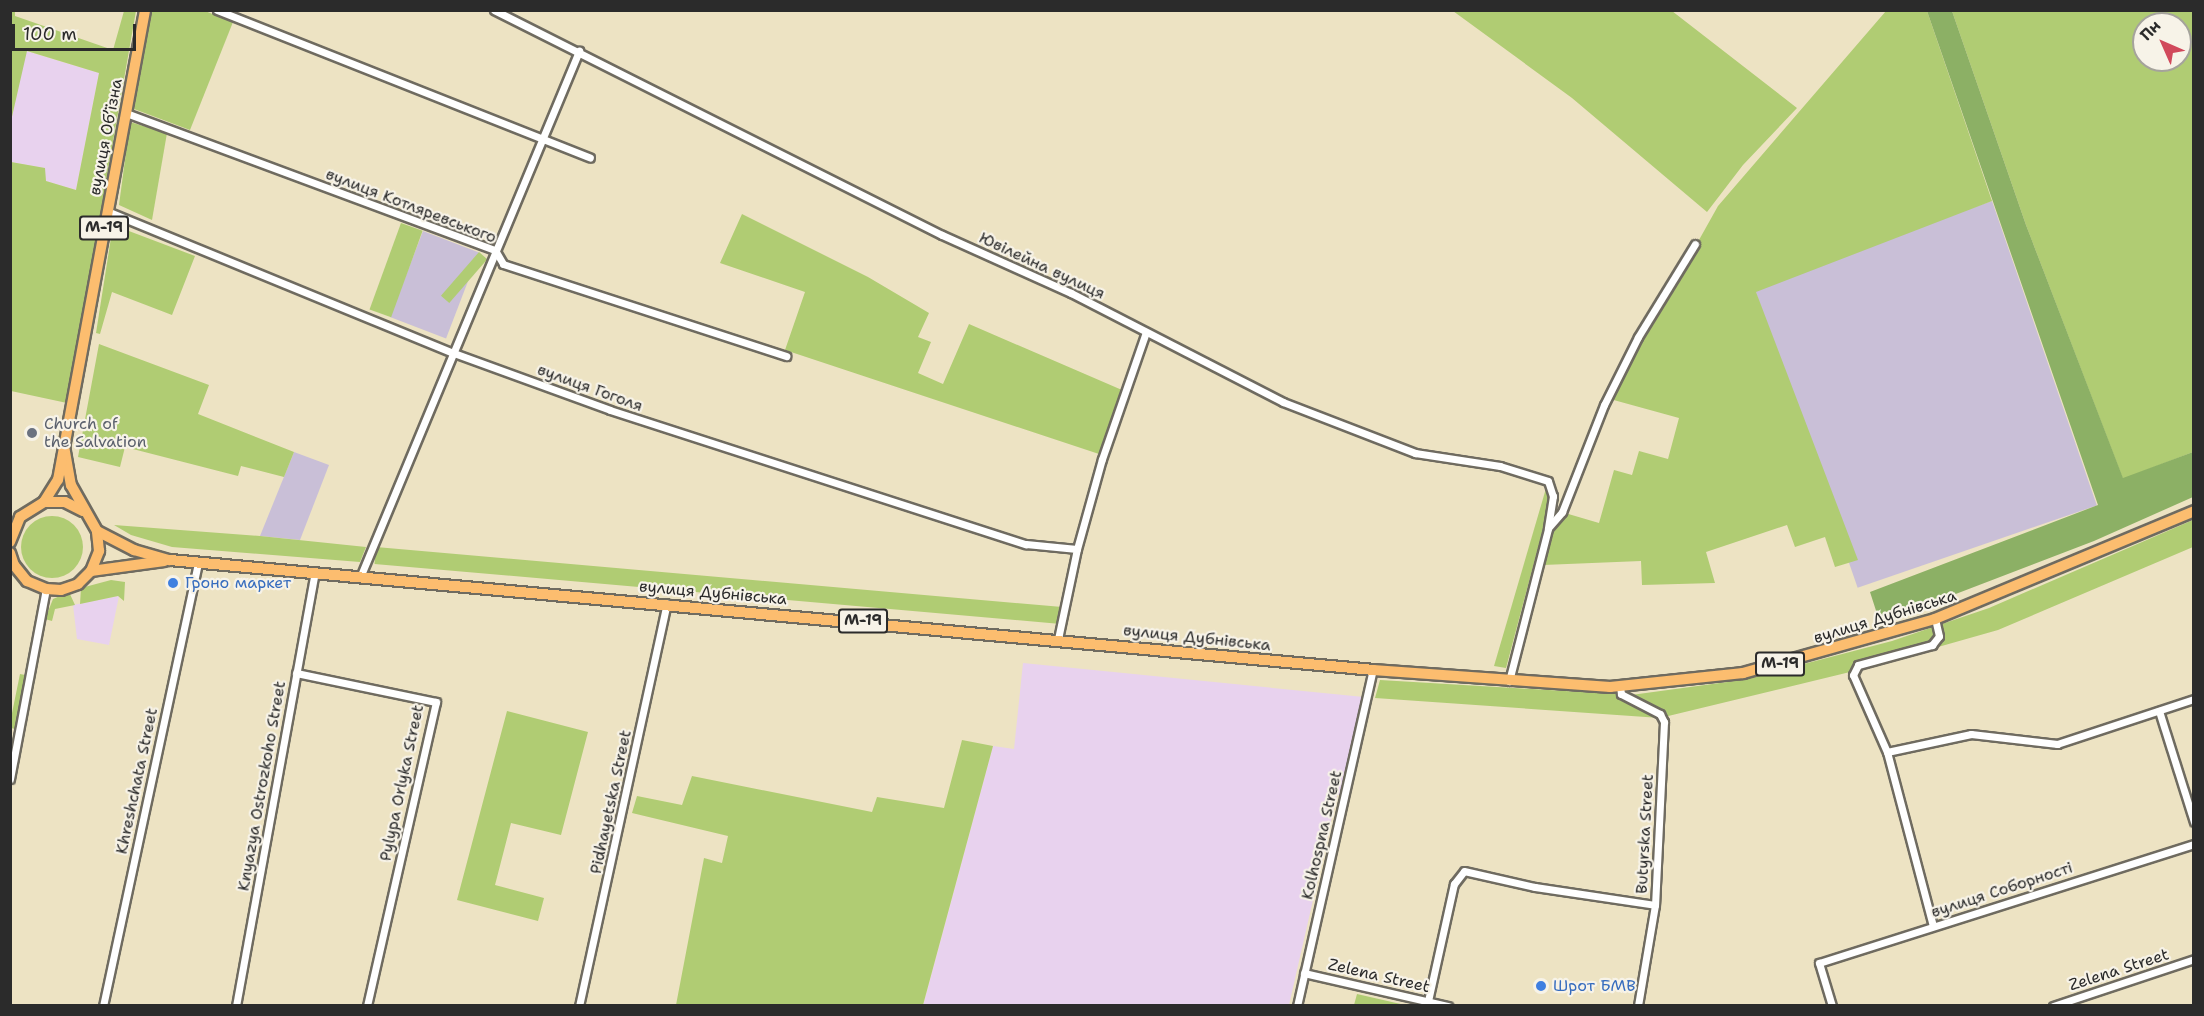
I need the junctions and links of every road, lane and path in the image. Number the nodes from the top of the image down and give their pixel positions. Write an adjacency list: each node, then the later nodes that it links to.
1 (145, 10): 5 (highway, вулиця Об’їзна / М-19)
2 (217, 10): 6 (street)
3 (494, 10): 4 (street, Ювілейна вулиця)
4 (579, 51): 6 (street); 11 (street, Ювілейна вулиця)
5 (126, 113): 8 (highway, вулиця Об’їзна / М-19); 10 (street, вулиця Котляревського)
6 (541, 137): 7 (street); 10 (street)
7 (590, 158)
8 (107, 211): 12 (street, вулиця Гоголя); 14 (highway, вулиця Об’їзна / М-19)
9 (1695, 244): 18 (street)
10 (495, 250): 12 (street); 13 (street, вулиця Котляревського)
11 (1146, 332): 18 (street, Ювілейна вулиця); 21 (street)
12 (451, 352): 21 (street, вулиця Гоголя); 27 (street)
13 (786, 356)
14 (64, 446): 15 (highway, М-19); 16 (highway, М-19)
15 (44, 502): 16 (highway); 20 (highway, М-19)
16 (83, 511): 19 (highway, М-19)
17 (2193, 511): 30 (highway, вулиця Дубнівська / М-19)
18 (1548, 529): 34 (street)
19 (97, 531): 23 (highway, М-19); 25 (highway)
20 (10, 542)
21 (1077, 549): 31 (street)
22 (10, 553): 28 (highway)
23 (170, 560): 24 (highway, вулиця Дубнівська / М-19); 25 (highway, М-19)
24 (198, 563): 26 (highway, вулиця Дубнівська / М-19); 47 (street, Khreshchata Street)
25 (91, 571): 28 (highway, М-19)
26 (315, 572): 27 (highway, вулиця Дубнівська / М-19); 33 (street, Knyazya Ostrozkoho Street)
27 (361, 575): 29 (highway, вулиця Дубнівська / М-19)
28 (46, 589): 39 (street)
29 (667, 604): 31 (highway, вулиця Дубнівська / М-19); 50 (street, Pidhayetska Street)
30 (1935, 619): 35 (highway, вулиця Дубнівська / М-19); 38 (street)
31 (1059, 639): 32 (highway, вулиця Дубнівська / М-19)
32 (1373, 670): 34 (highway, вулиця Дубнівська / М-19); 45 (street, Kolhospna Street)
33 (296, 673): 48 (street, Knyazya Ostrozkoho Street); 49 (street, Pylypa Orlyka Street)
34 (1509, 681): 35 (highway, вулиця Дубнівська / М-19)
35 (1620, 686): 42 (street, Butyrska Street)
36 (2193, 699): 37 (street)
37 (2159, 711): 38 (street); 40 (street)
38 (1887, 752): 43 (street)
39 (10, 779)
40 (2193, 822)
41 (2193, 844): 43 (street, вулиця Соборності)
42 (1655, 904): 46 (street); 53 (street, Butyrska Street)
43 (1933, 926): 54 (street, вулиця Соборності)
44 (2193, 959): 55 (street, Zelena Street)
45 (1304, 973): 46 (street, Zelena Street); 51 (street, Kolhospna Street)
46 (1428, 1001): 52 (street, Zelena Street)
47 (103, 1005)
48 (236, 1005)
49 (367, 1005)
50 (579, 1005)
51 (1297, 1005)
52 (1448, 1005)
53 (1638, 1005)
54 (1832, 1005)
55 (2053, 1005)

